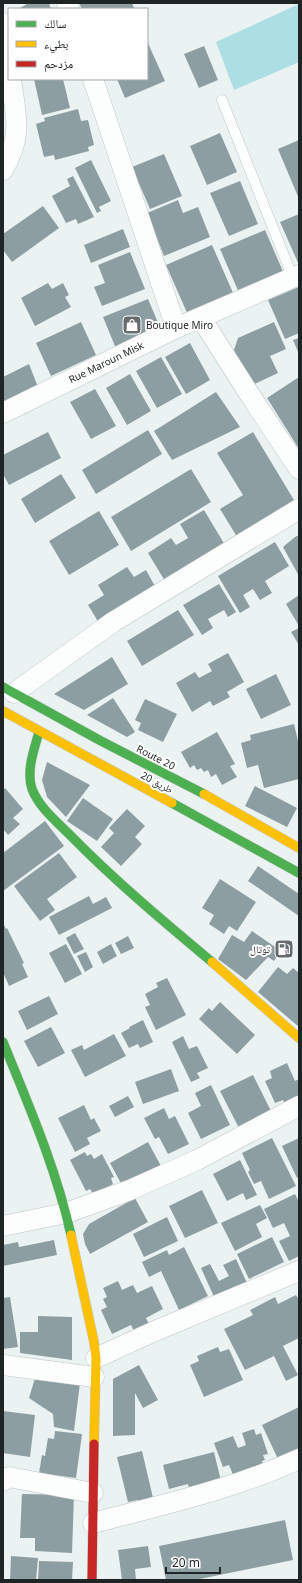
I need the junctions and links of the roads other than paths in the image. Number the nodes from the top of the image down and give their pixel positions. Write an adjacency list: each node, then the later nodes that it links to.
1 (3, 23): 2 (street)
2 (8, 59)
3 (11, 80): 6 (street)
4 (92, 80): 9 (street)
5 (222, 100): 7 (lane)
6 (3, 170)
7 (296, 277): 8 (street, Rue Maroun Misk)
8 (202, 318): 9 (street, Rue Maroun Misk); 11 (street)
9 (176, 328): 10 (street, Rue Maroun Misk)
10 (3, 413)
11 (299, 468)
12 (299, 509): 13 (street)
13 (8, 690): 16 (street, Route 20)
14 (3, 711): 15 (street, طريق 20)
15 (40, 732): 17 (street, طريق 20); 18 (street)
16 (299, 848)
17 (299, 873)
18 (299, 1038)
19 (3, 1042): 21 (street)
20 (299, 1106): 21 (street)
21 (66, 1213): 22 (street); 25 (street)
22 (3, 1226)
23 (299, 1271): 25 (street)
24 (3, 1365): 25 (street)
25 (95, 1368): 28 (street)
26 (298, 1461): 29 (street)
27 (3, 1480): 28 (street)
28 (93, 1493): 29 (street)
29 (93, 1523): 30 (street)
30 (92, 1580)

